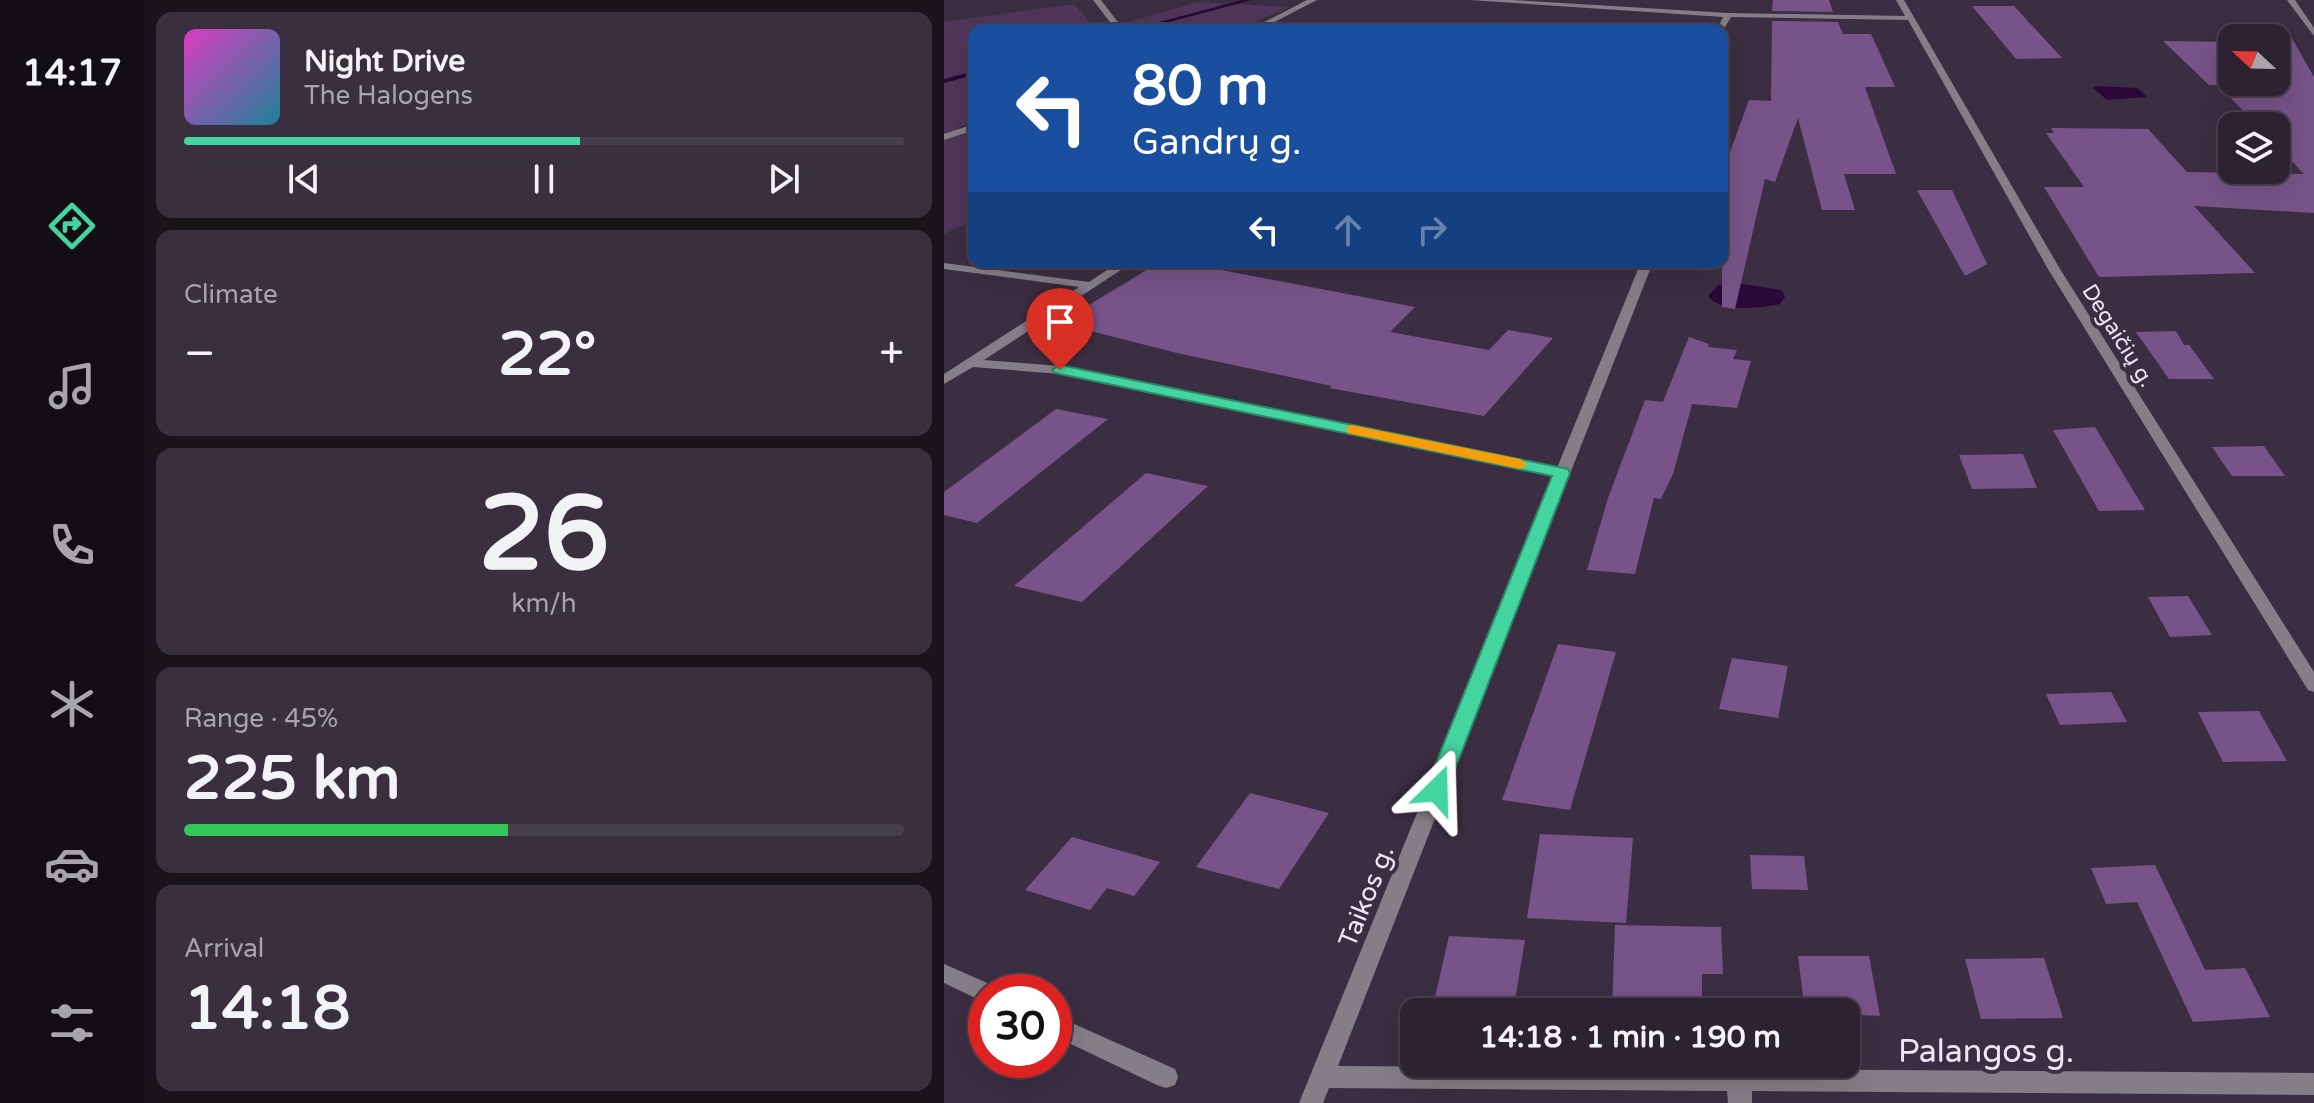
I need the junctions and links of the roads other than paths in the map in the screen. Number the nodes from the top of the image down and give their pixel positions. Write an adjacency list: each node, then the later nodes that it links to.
1 (1097, 0): 9 (street)
2 (1294, 0): 6 (street)
3 (1474, 0): 7 (street)
4 (1900, 0): 8 (street, Degaičių g.)
5 (2291, 0): 12 (street)
6 (1310, 1): 10 (street)
7 (1728, 15): 8 (street); 11 (street)
8 (1911, 18): 22 (street, Degaičių g.)
9 (1115, 24)
10 (1267, 24)
11 (1724, 24)
12 (2314, 34)
13 (968, 129): 14 (street)
14 (944, 137)
15 (944, 266): 18 (street)
16 (1117, 268): 18 (street)
17 (1645, 268): 21 (street, Taikos g.)
18 (1088, 285): 19 (street)
19 (970, 363): 20 (street); 21 (street)
20 (944, 380)
21 (1562, 473): 27 (street, Taikos g.)
22 (2314, 686)
23 (944, 973): 24 (street)
24 (968, 984)
25 (1072, 1033): 26 (street)
26 (1166, 1077)
27 (1323, 1077): 29 (street, Palangos g.); 30 (street, Taikos g.)
28 (2314, 1084): 29 (street, Palangos g.)
29 (1739, 1093)
30 (1311, 1103)

